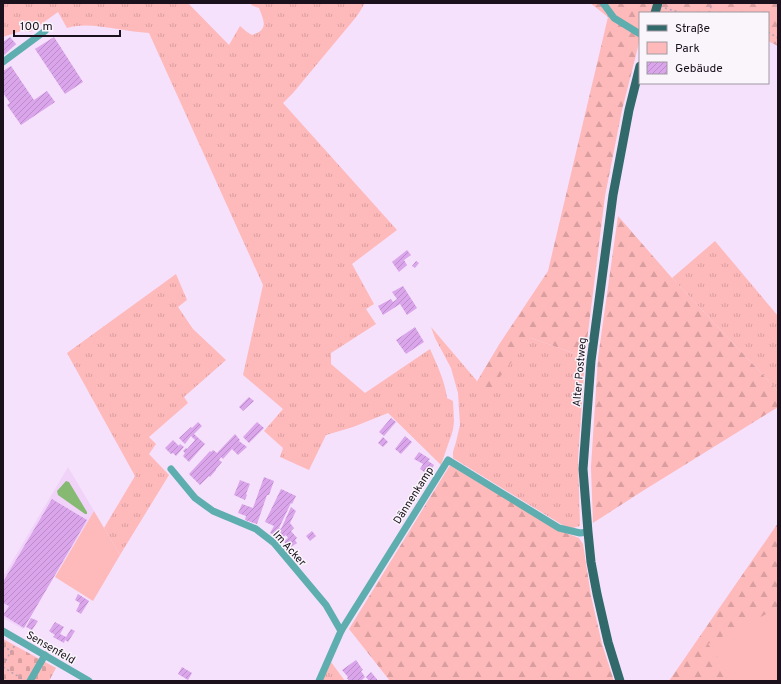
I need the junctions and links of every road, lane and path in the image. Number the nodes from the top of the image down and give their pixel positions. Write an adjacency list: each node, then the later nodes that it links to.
1 (603, 3): 5 (street)
2 (657, 7): 3 (path)
3 (678, 12)
4 (45, 31): 8 (street)
5 (639, 33)
6 (769, 33): 7 (path)
7 (778, 38)
8 (3, 62)
9 (639, 70): 11 (main road, Alter Postweg)
10 (171, 469): 13 (street, Im Acker)
11 (588, 532): 13 (street, Dännenkamp); 23 (main road, Alter Postweg)
12 (3, 631): 14 (street, Sensenfeld)
13 (341, 631): 22 (street, Dännenkamp)
14 (18, 640): 16 (path); 17 (street, Sensenfeld)
15 (3, 646): 16 (path)
16 (11, 651): 18 (path)
17 (45, 656): 20 (street); 21 (street, Sensenfeld)
18 (3, 666): 19 (path)
19 (26, 681)
20 (30, 681)
21 (89, 681)
22 (318, 681)
23 (620, 681)

